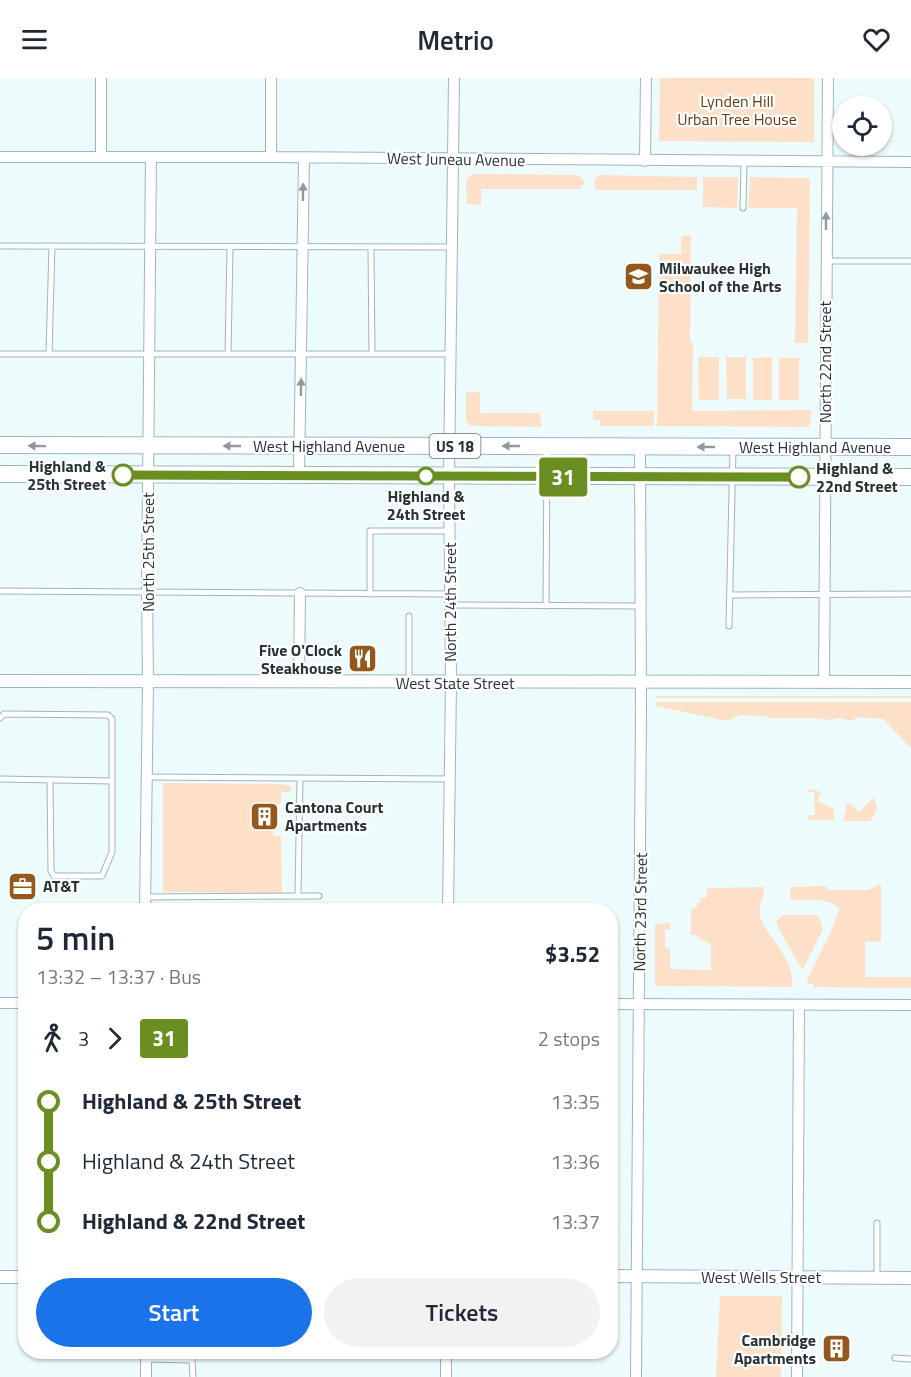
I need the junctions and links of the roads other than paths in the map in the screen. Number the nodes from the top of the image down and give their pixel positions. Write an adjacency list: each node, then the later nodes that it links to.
1 (101, 78): 7 (street)
2 (272, 78): 9 (street)
3 (454, 78): 11 (street, North 24th Street)
4 (646, 78): 12 (street)
5 (828, 78): 14 (street, North 22nd Street)
6 (0, 157): 7 (street, West Juneau Avenue)
7 (101, 157): 8 (street, West Juneau Avenue)
8 (151, 157): 9 (street, West Juneau Avenue); 17 (street, North 25th Street)
9 (271, 157): 10 (street, West Juneau Avenue)
10 (304, 158): 11 (street, West Juneau Avenue); 22 (street, one-way to 10)
11 (454, 160): 12 (street, West Juneau Avenue); 21 (street, North 24th Street)
12 (645, 161): 13 (street, West Juneau Avenue)
13 (744, 161): 14 (street, West Juneau Avenue); 16 (lane)
14 (827, 161): 15 (street, West Juneau Avenue); 24 (street, North 22nd Street, one-way to 14)
15 (911, 162)
16 (743, 208)
17 (150, 245): 19 (lane); 20 (lane); 26 (street, North 25th Street)
18 (0, 246): 19 (lane)
19 (52, 246): 28 (lane)
20 (230, 247): 22 (lane); 29 (lane)
21 (453, 247): 23 (lane); 31 (street, North 24th Street)
22 (302, 248): 23 (lane); 32 (street)
23 (371, 248): 30 (lane)
24 (826, 261): 25 (lane); 40 (street, North 22nd Street)
25 (911, 261)
26 (149, 353): 28 (lane); 29 (lane); 34 (street, North 25th Street)
27 (0, 354): 28 (lane)
28 (49, 354)
29 (228, 354): 32 (lane)
30 (372, 354): 31 (lane); 32 (lane)
31 (451, 354): 36 (street, North 24th Street)
32 (301, 355): 35 (street, one-way to 32)
33 (0, 446): 34 (main road, West Highland Avenue / US 18, one-way to 33)
34 (148, 446): 35 (main road, West Highland Avenue / US 18, one-way to 34); 44 (street, North 25th Street)
35 (300, 446): 36 (main road, West Highland Avenue / US 18); 43 (street)
36 (449, 446): 37 (main road, West Highland Avenue / US 18, one-way to 36); 45 (street, North 24th Street)
37 (547, 446): 38 (main road, West Highland Avenue / US 18); 46 (lane)
38 (640, 447): 39 (main road, West Highland Avenue / US 18, one-way to 38); 47 (street, North 23rd Street)
39 (733, 447): 40 (main road, West Highland Avenue / US 18); 48 (lane)
40 (825, 447): 41 (main road, West Highland Avenue / US 18); 49 (street, North 22nd Street)
41 (911, 447)
42 (0, 474): 44 (main road, West Highland Avenue / US 18)
43 (299, 475): 44 (main road, West Highland Avenue / US 18); 45 (main road, West Highland Avenue / US 18)
44 (148, 476): 53 (street, North 25th Street)
45 (449, 477): 46 (main road, West Highland Avenue / US 18); 51 (street, North 24th Street)
46 (547, 477): 47 (main road, West Highland Avenue / US 18); 60 (lane)
47 (640, 477): 48 (main road, West Highland Avenue / US 18); 61 (street, North 23rd Street)
48 (732, 477): 49 (main road, West Highland Avenue / US 18); 58 (lane)
49 (825, 477): 50 (main road, West Highland Avenue / US 18); 56 (street, North 22nd Street)
50 (911, 477)
51 (450, 531): 55 (lane); 59 (street, North 24th Street)
52 (0, 591): 53 (lane)
53 (147, 592): 54 (lane); 66 (street, North 25th Street)
54 (300, 593): 55 (lane); 65 (street)
55 (370, 594): 59 (lane)
56 (824, 594): 57 (lane); 58 (lane); 71 (street, North 22nd Street)
57 (911, 594)
58 (730, 595): 63 (lane)
59 (450, 599): 60 (lane); 69 (street, North 24th Street)
60 (546, 606): 61 (lane)
61 (641, 606): 70 (street, North 23rd Street)
62 (409, 616): 68 (lane)
63 (729, 626)
64 (0, 681): 66 (street, West State Street)
65 (299, 681): 66 (street, West State Street); 68 (street, West State Street)
66 (148, 682): 73 (street, North 25th Street)
67 (911, 682): 71 (street, West State Street)
68 (409, 683): 69 (street, West State Street)
69 (451, 683): 70 (street, West State Street); 75 (street, North 24th Street)
70 (641, 683): 71 (street, West State Street); 87 (street, North 23rd Street)
71 (824, 683)
72 (0, 718): 78 (lane)
73 (146, 777): 74 (lane); 81 (street, North 25th Street)
74 (300, 778): 75 (lane); 79 (lane)
75 (450, 778): 83 (street, North 24th Street)
76 (0, 779): 77 (lane)
77 (50, 780): 78 (lane); 78 (lane)
78 (112, 781)
79 (298, 896): 80 (lane); 81 (lane)
80 (319, 896)
81 (145, 897): 82 (street, North 25th Street)
82 (145, 903)
83 (448, 903)
84 (0, 1003): 85 (street)
85 (18, 1003)
86 (618, 1004): 87 (street)
87 (639, 1004): 88 (street); 92 (street, North 23rd Street)
88 (799, 1005): 89 (street); 95 (street)
89 (911, 1005)
90 (877, 1223): 96 (lane)
91 (618, 1276): 92 (street, West Wells Street)
92 (637, 1276): 95 (street, West Wells Street); 106 (street, North 23rd Street)
93 (0, 1277): 94 (street)
94 (18, 1277)
95 (798, 1277): 96 (street, West Wells Street); 107 (street)
96 (877, 1277): 97 (street, West Wells Street)
97 (911, 1278)
98 (896, 1358): 102 (lane)
99 (146, 1359): 103 (street)
100 (183, 1359): 104 (lane)
101 (446, 1359): 105 (street)
102 (911, 1359)
103 (146, 1377)
104 (193, 1377)
105 (446, 1377)
106 (636, 1377)
107 (797, 1377)

